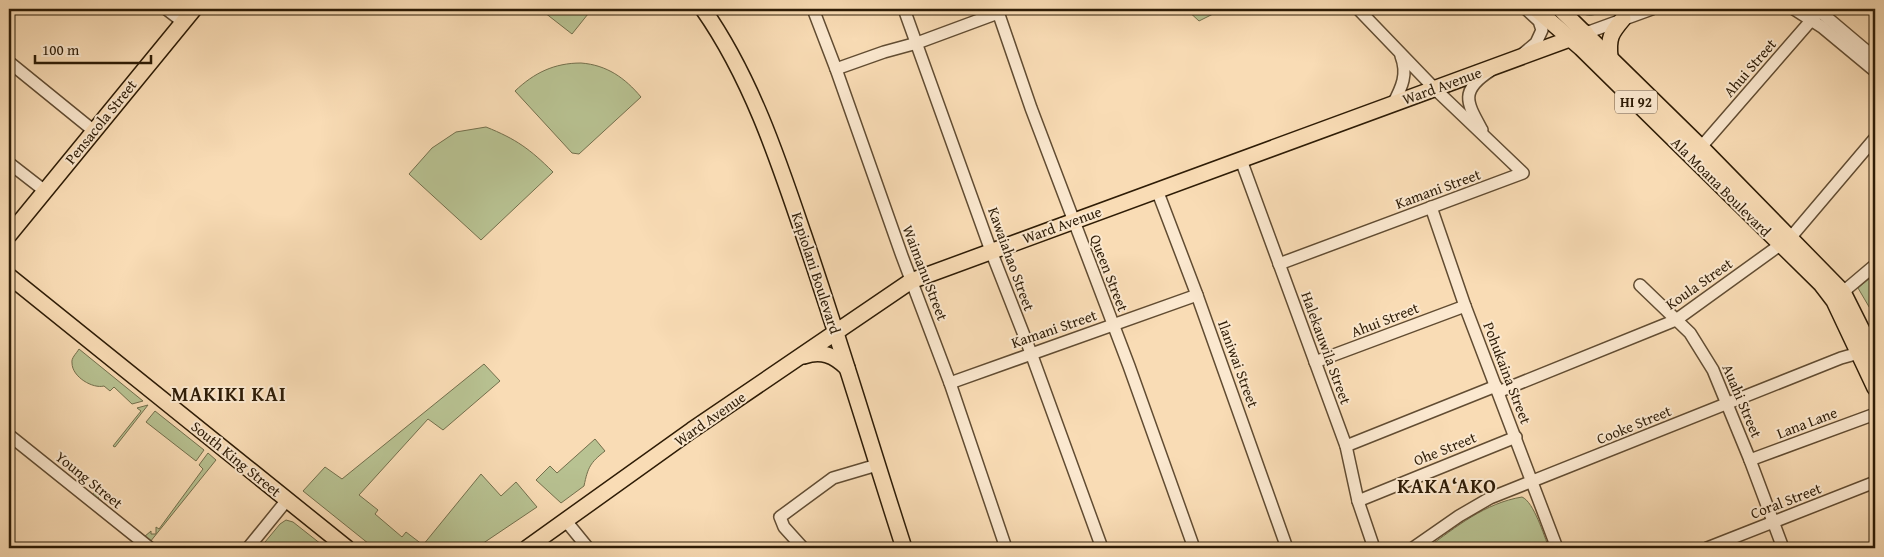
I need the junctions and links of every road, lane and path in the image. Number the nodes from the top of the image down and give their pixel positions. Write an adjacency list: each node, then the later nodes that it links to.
1 (166, 9): 15 (street)
2 (194, 9): 15 (main road, Pensacola Street)
3 (703, 9): 51 (main road, Kapiolani Boulevard)
4 (813, 9): 24 (street, Waimanu Street)
5 (904, 9): 18 (street, Kawaiahao Street)
6 (1358, 9): 19 (street)
7 (1526, 9): 23 (street)
8 (1536, 9): 17 (main road, Ala Moana Boulevard / HI 92)
9 (1560, 9): 16 (main road, Ala Moana Boulevard / HI 92)
10 (1652, 9): 14 (street, Ward Avenue)
11 (1794, 9): 13 (street)
12 (998, 11): 18 (street); 37 (street, Queen Street)
13 (1817, 12): 21 (street); 25 (street); 31 (street, Ahui Street)
14 (1624, 19): 16 (street, Ward Avenue); 20 (main road)
15 (183, 22): 28 (main road, Pensacola Street)
16 (1586, 33): 17 (main road, Ward Avenue); 20 (main road, Ala Moana Boulevard / HI 92)
17 (1571, 39): 23 (main road, Ward Avenue); 39 (main road, Ala Moana Boulevard / HI 92)
18 (917, 43): 24 (street); 40 (street, Kawaiahao Street)
19 (1401, 54): 26 (street); 27 (street)
20 (1610, 56): 31 (main road, Ala Moana Boulevard / HI 92)
21 (1875, 58)
22 (9, 62): 28 (street)
23 (1506, 62): 26 (main road, Ward Avenue); 30 (street)
24 (836, 69): 44 (street, Waimanu Street)
25 (1875, 71)
26 (1435, 89): 27 (main road, Ward Avenue); 30 (street)
27 (1393, 104): 32 (main road, Ward Avenue)
28 (94, 132): 35 (main road, Pensacola Street)
29 (1875, 138): 39 (street, Koula Street)
30 (1488, 140): 36 (street, Kamani Street)
31 (1701, 147): 39 (main road, Ala Moana Boulevard / HI 92)
32 (1241, 160): 34 (main road, Ward Avenue); 41 (street, Halekauwila Street)
33 (9, 163): 35 (street)
34 (1157, 190): 37 (main road, Ward Avenue); 47 (street, Ilaniwai Street)
35 (45, 191): 38 (main road, Pensacola Street)
36 (1431, 207): 41 (street, Kamani Street); 48 (street, Pohukaina Street)
37 (1074, 221): 40 (main road, Ward Avenue); 50 (street, Queen Street)
38 (9, 235)
39 (1785, 241): 46 (main road, Ala Moana Boulevard / HI 92); 49 (street, Koula Street); 52 (main road, Ala Moana Boulevard / HI 92)
40 (991, 251): 44 (main road, Ward Avenue); 53 (street, Kawaiahao Street)
41 (1279, 264): 55 (street, Halekauwila Street)
42 (1875, 265): 46 (street)
43 (9, 276): 69 (main road, South King Street)
44 (911, 281): 51 (main road, Ward Avenue); 57 (street, Waimanu Street)
45 (1640, 286): 49 (street, Auahi Street)
46 (1843, 292): 52 (main road, Ala Moana Boulevard / HI 92)
47 (1197, 295): 50 (street, Kamani Street); 83 (street, Ilaniwai Street)
48 (1465, 306): 55 (street, Ahui Street); 59 (street, Pohukaina Street)
49 (1676, 320): 59 (street, Koula Street); 60 (street, Auahi Street)
50 (1112, 324): 53 (street, Kamani Street); 82 (street, Queen Street)
51 (836, 332): 54 (main road, Ward Avenue); 56 (main road, Kapiolani Boulevard)
52 (1871, 351): 58 (main road, Ala Moana Boulevard / HI 92); 60 (street, Cooke Street)
53 (1031, 353): 57 (street, Kamani Street); 81 (street, Kawaiahao Street)
54 (794, 361): 56 (main road); 71 (main road, Ward Avenue)
55 (1315, 362): 64 (street, Halekauwila Street)
56 (847, 368): 66 (main road, Kapiolani Boulevard)
57 (950, 383): 80 (street, Waimanu Street)
58 (1875, 388)
59 (1497, 389): 63 (street, Pohukaina Street); 64 (street, Koula Street)
60 (1726, 405): 65 (street, Auahi Street); 67 (street, Cooke Street)
61 (1875, 414): 65 (street, Lana Lane)
62 (9, 435): 73 (street, Young Street)
63 (1516, 437): 67 (street, Pohukaina Street); 70 (street, Ohe Street)
64 (1346, 446): 70 (street, Halekauwila Street)
65 (1750, 460): 72 (street, Auahi Street)
66 (877, 466): 78 (street); 79 (main road, Kapiolani Boulevard)
67 (1532, 482): 85 (street, Cooke Street); 86 (street, Pohukaina Street)
68 (1875, 482): 72 (street, Coral Street)
69 (287, 500): 74 (street); 75 (main road, South King Street)
70 (1358, 501): 84 (street, Halekauwila Street)
71 (566, 522): 76 (main road, Ward Avenue); 77 (street)
72 (1773, 522): 87 (street, Coral Street); 88 (street, Auahi Street)
73 (150, 548)
74 (248, 548)
75 (347, 548)
76 (527, 548)
77 (588, 548)
78 (802, 548)
79 (904, 548)
80 (1006, 548)
81 (1102, 548)
82 (1194, 548)
83 (1287, 548)
84 (1374, 548)
85 (1413, 548)
86 (1558, 548)
87 (1707, 548)
88 (1783, 548)

